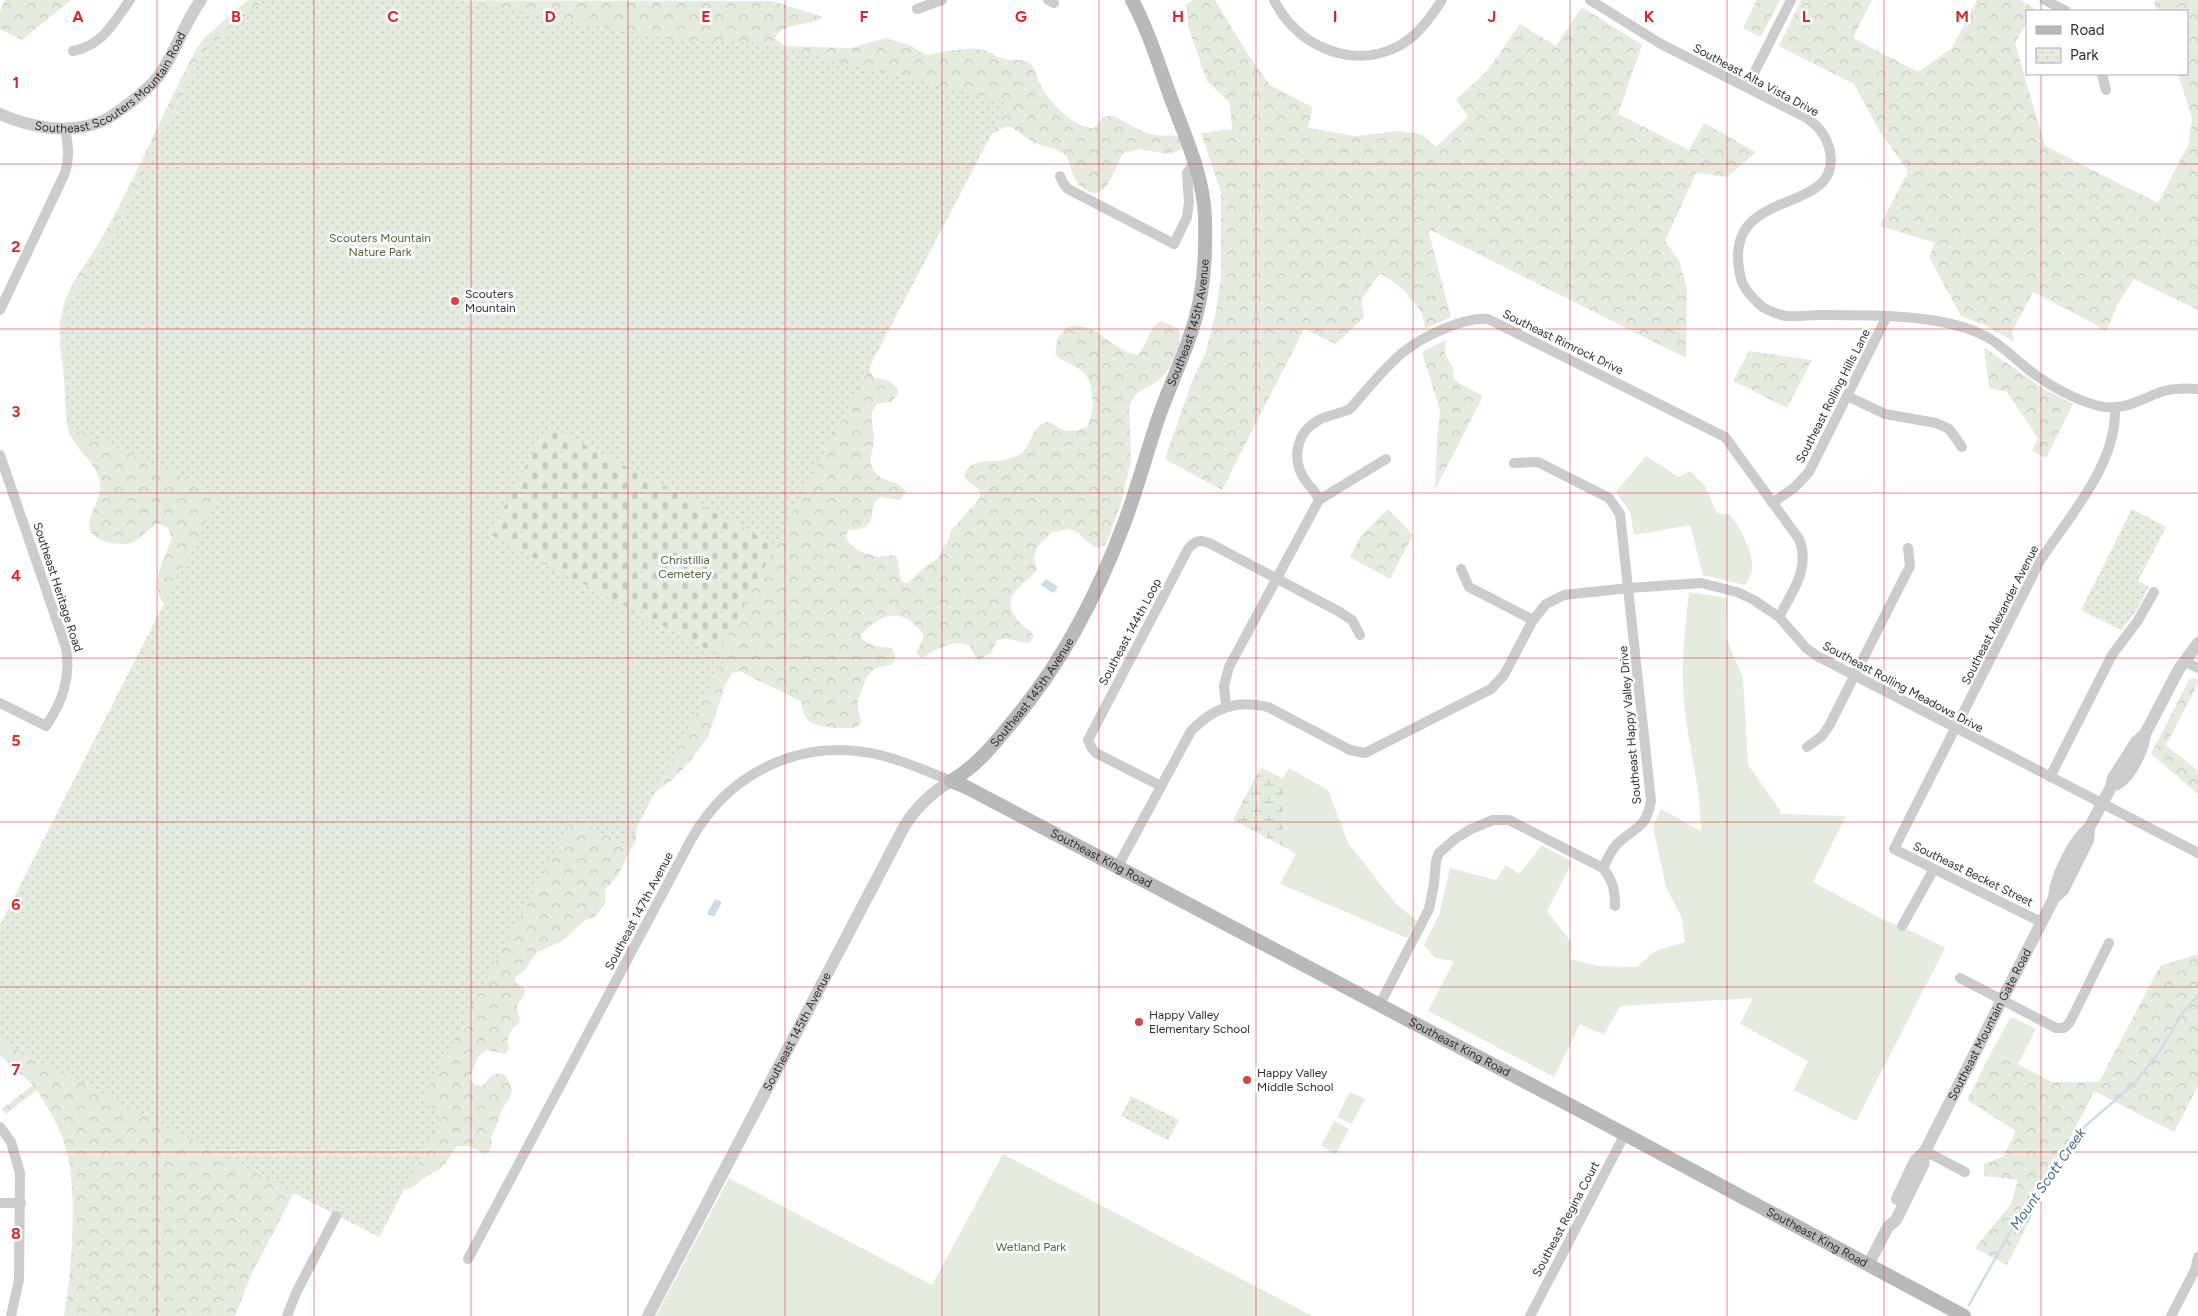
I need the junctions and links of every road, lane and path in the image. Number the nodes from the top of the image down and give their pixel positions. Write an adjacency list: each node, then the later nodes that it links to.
1 (130, 0): 12 (street)
2 (201, 0): 17 (street, Southeast Scouters Mountain Road)
3 (942, 0): 10 (street)
4 (1133, 0): 18 (main road, Southeast 145th Avenue)
5 (1274, 0): 6 (street)
6 (1442, 0)
7 (1590, 0): 14 (street, Southeast Alta Vista Drive)
8 (1791, 0): 14 (street)
9 (2046, 0): 11 (street)
10 (917, 9)
11 (2064, 10)
12 (73, 52)
13 (2102, 75): 15 (street)
14 (1747, 87): 21 (street, Southeast Alta Vista Drive)
15 (2106, 90)
16 (0, 114): 17 (street, Southeast Scouters Mountain Road)
17 (65, 128): 20 (street)
18 (1195, 162): 19 (street); 48 (main road, Southeast 145th Avenue)
19 (1060, 176)
20 (0, 310)
21 (1887, 316): 23 (street, Southeast Rolling Hills Lane); 24 (street, Southeast Alta Vista Drive)
22 (2198, 389): 24 (street)
23 (1847, 396): 25 (street); 30 (street, Southeast Rolling Hills Lane)
24 (2115, 408): 45 (street, Southeast Alexander Avenue)
25 (1962, 447)
26 (0, 455): 43 (street, Southeast Heritage Road)
27 (1386, 459): 29 (street)
28 (1514, 463): 34 (street, Southeast Happy Valley Drive)
29 (1319, 500): 30 (street, Southeast Rimrock Drive); 33 (street)
30 (1772, 502): 36 (street, Southeast Rimrock Drive)
31 (1908, 548): 42 (street)
32 (1461, 569): 37 (street)
33 (1277, 578): 38 (street); 44 (street); 49 (street, Southeast 144th Loop)
34 (1629, 588): 36 (street, Southeast Rolling Meadows Drive); 37 (street, Southeast Rolling Meadows Drive); 54 (street, Southeast Happy Valley Drive)
35 (2154, 592): 47 (street)
36 (1779, 617): 42 (street, Southeast Rolling Meadows Drive)
37 (1533, 620): 44 (street, Southeast Rolling Meadows Drive)
38 (1360, 636)
39 (2198, 644): 40 (street, Southeast Mountain Gate Road)
40 (2184, 661): 41 (street); 50 (street, Southeast Mountain Gate Road)
41 (2198, 668)
42 (1855, 676): 45 (street, Southeast Rolling Meadows Drive); 46 (street)
43 (0, 703)
44 (1226, 706): 49 (street, Southeast Rolling Meadows Drive)
45 (1956, 729): 47 (street, Southeast Rolling Meadows Drive); 51 (street, Southeast Alexander Avenue)
46 (1807, 747)
47 (2050, 777): 50 (street, Southeast Rolling Meadows Drive)
48 (951, 781): 53 (main road, Southeast King Road); 71 (street, Southeast 147th Avenue); 75 (street, Southeast 145th Avenue)
49 (1161, 786): 53 (street, Southeast Rolling Meadows Drive)
50 (2102, 803): 52 (street, Southeast Rolling Meadows Drive); 57 (street, Southeast Mountain Gate Road)
51 (1894, 849): 55 (street, Southeast Becket Street)
52 (2198, 853)
53 (1118, 866): 62 (main road, Southeast King Road)
54 (1603, 868): 56 (street); 62 (street)
55 (1934, 869): 57 (street, Southeast Becket Street); 58 (street)
56 (1615, 906)
57 (2041, 922): 61 (street, Southeast Mountain Gate Road)
58 (1902, 926)
59 (2109, 944): 61 (street)
60 (1960, 978): 61 (street)
61 (2002, 1000): 65 (street, Southeast Mountain Gate Road)
62 (1380, 1004): 64 (main road, Southeast King Road)
63 (0, 1127): 68 (street)
64 (1624, 1134): 72 (main road, Southeast King Road); 76 (street, Southeast Regina Court)
65 (1925, 1151): 66 (street); 72 (street, Southeast Mountain Gate Road)
66 (1965, 1172)
67 (0, 1202): 68 (street)
68 (21, 1203): 73 (street)
69 (336, 1216): 74 (street)
70 (2198, 1257): 78 (street)
71 (468, 1259)
72 (1868, 1265): 77 (main road, Southeast King Road)
73 (11, 1316)
74 (287, 1316)
75 (648, 1316)
76 (1530, 1316)
77 (1964, 1316)
78 (2172, 1316)

